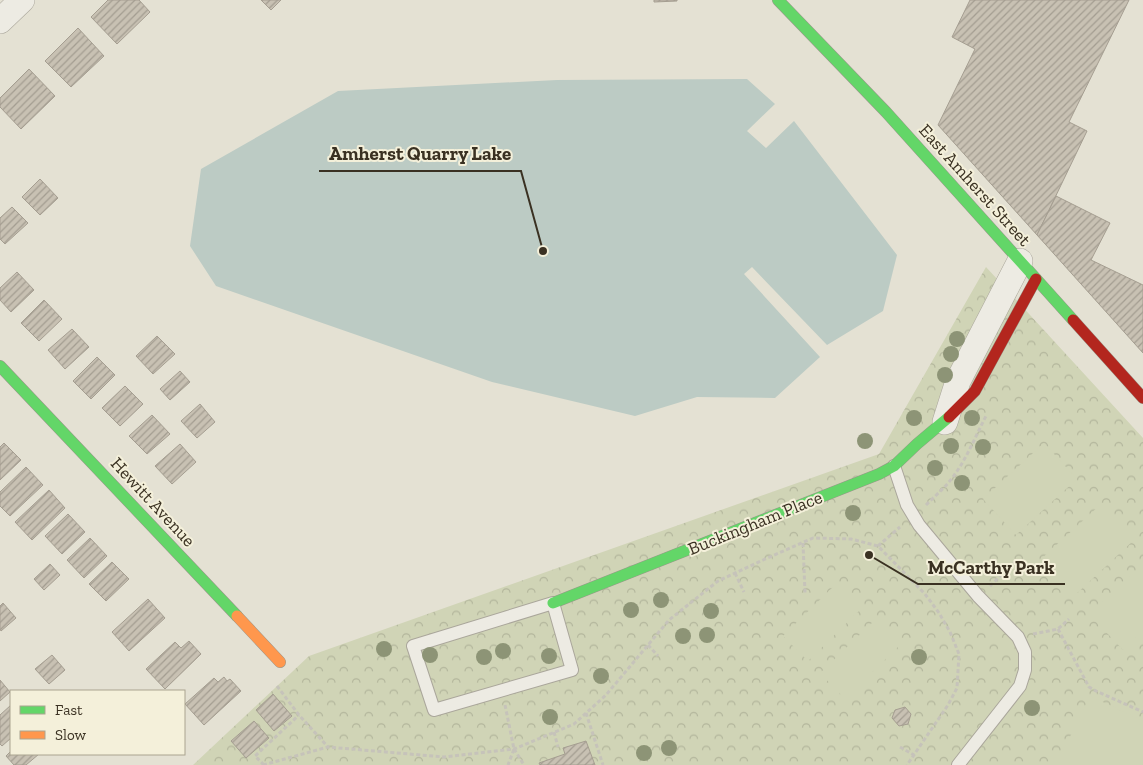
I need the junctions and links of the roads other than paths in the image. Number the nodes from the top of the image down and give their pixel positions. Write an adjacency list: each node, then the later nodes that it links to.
1 (22, 0): 3 (street)
2 (778, 0): 4 (street, East Amherst Street)
3 (0, 21)
4 (1028, 270): 6 (street, East Amherst Street); 7 (street, Buckingham Place)
5 (0, 366): 10 (street, Hewitt Avenue)
6 (1143, 398)
7 (945, 422): 8 (street, Buckingham Place)
8 (894, 466): 9 (street, Buckingham Place); 11 (lane)
9 (553, 603): 9 (lane)
10 (280, 662)
11 (958, 765)

